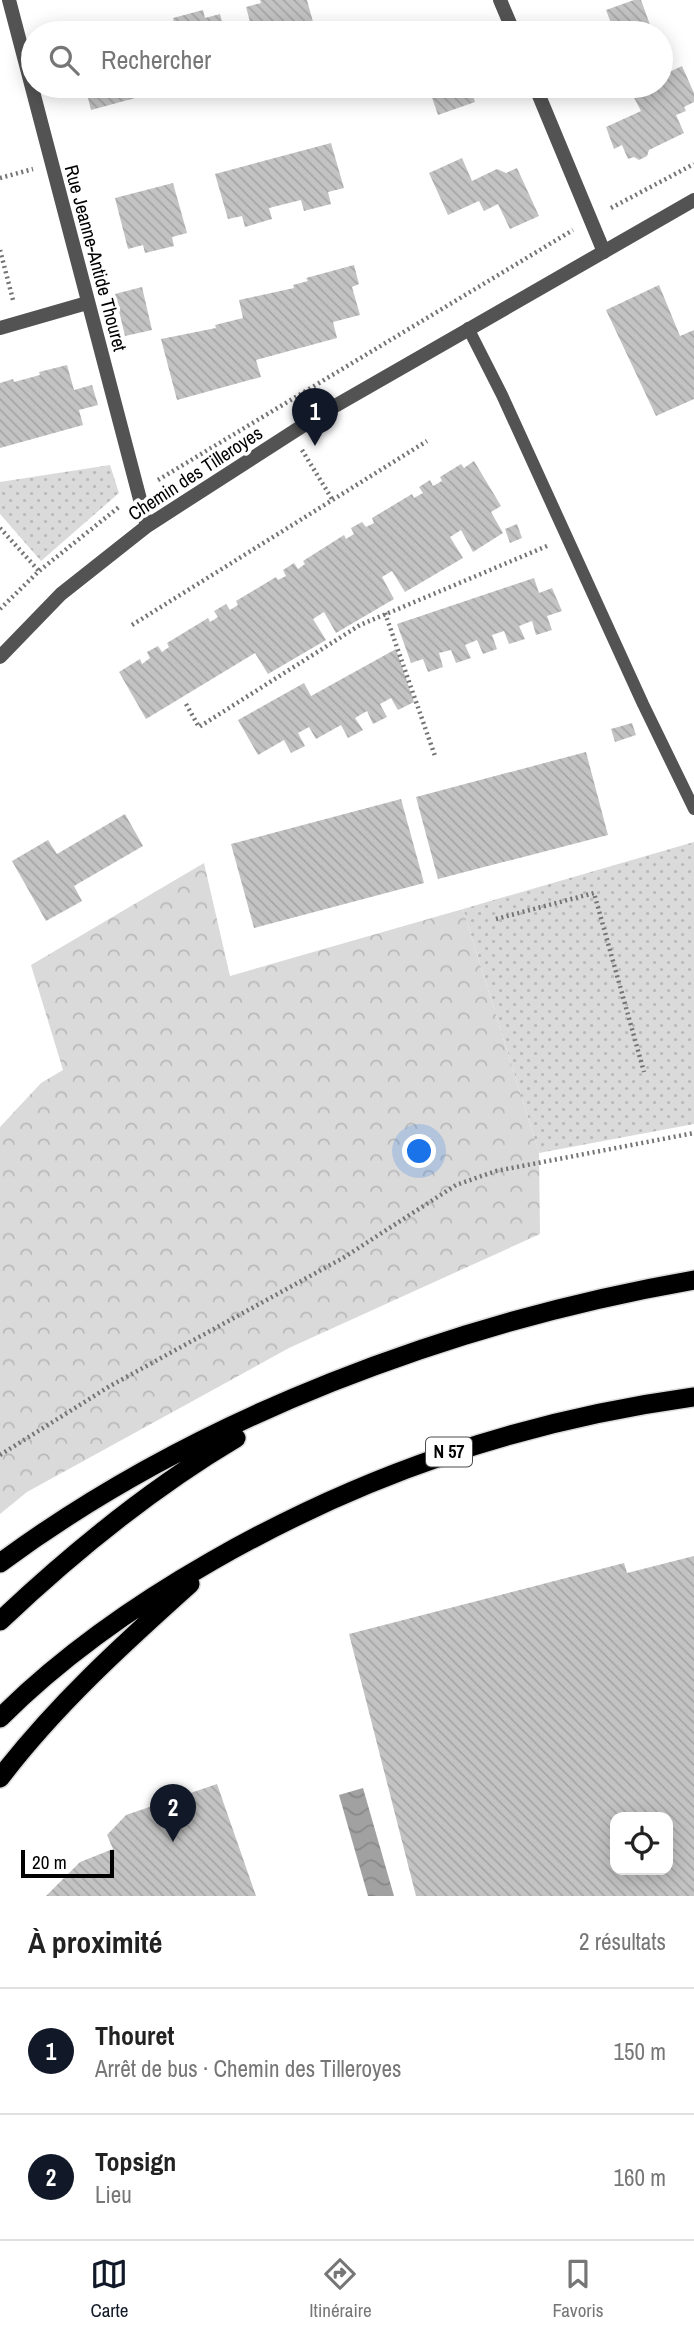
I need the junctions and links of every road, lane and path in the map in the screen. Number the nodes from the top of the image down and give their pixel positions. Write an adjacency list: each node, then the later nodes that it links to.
1 (9, 0): 4 (street, Rue Jeanne-Antide Thouret)
2 (500, 0): 3 (street)
3 (509, 21)
4 (21, 47)
5 (34, 98): 7 (street, Rue Jeanne-Antide Thouret)
6 (540, 98): 11 (street)
7 (51, 164): 8 (path); 12 (street, Rue Jeanne-Antide Thouret)
8 (0, 177)
9 (694, 200): 11 (street, Chemin des Tilleroyes)
10 (0, 250): 13 (path)
11 (604, 252): 15 (street, Chemin des Tilleroyes)
12 (87, 303): 13 (street); 19 (street, Rue Jeanne-Antide Thouret)
13 (18, 323): 14 (street)
14 (0, 328)
15 (468, 328): 19 (street, Chemin des Tilleroyes); 21 (lane)
16 (426, 441): 18 (path)
17 (300, 446): 18 (path)
18 (332, 499): 24 (path)
19 (147, 526): 25 (street, Chemin des Tilleroyes)
20 (0, 528): 22 (path)
21 (567, 538): 23 (path); 28 (lane)
22 (39, 571)
23 (385, 613): 26 (path); 27 (path)
24 (132, 625)
25 (0, 657)
26 (186, 704)
27 (435, 755)
28 (694, 809)
29 (496, 919): 30 (path)
30 (644, 1072)
31 (694, 1133): 35 (path)
32 (694, 1280): 33 (highway)
33 (384, 1364): 37 (highway); 38 (highway)
34 (694, 1397): 36 (highway, N 57)
35 (0, 1455)
36 (221, 1556): 39 (highway, N 57); 40 (highway)
37 (0, 1563)
38 (0, 1621)
39 (0, 1718)
40 (0, 1778)

